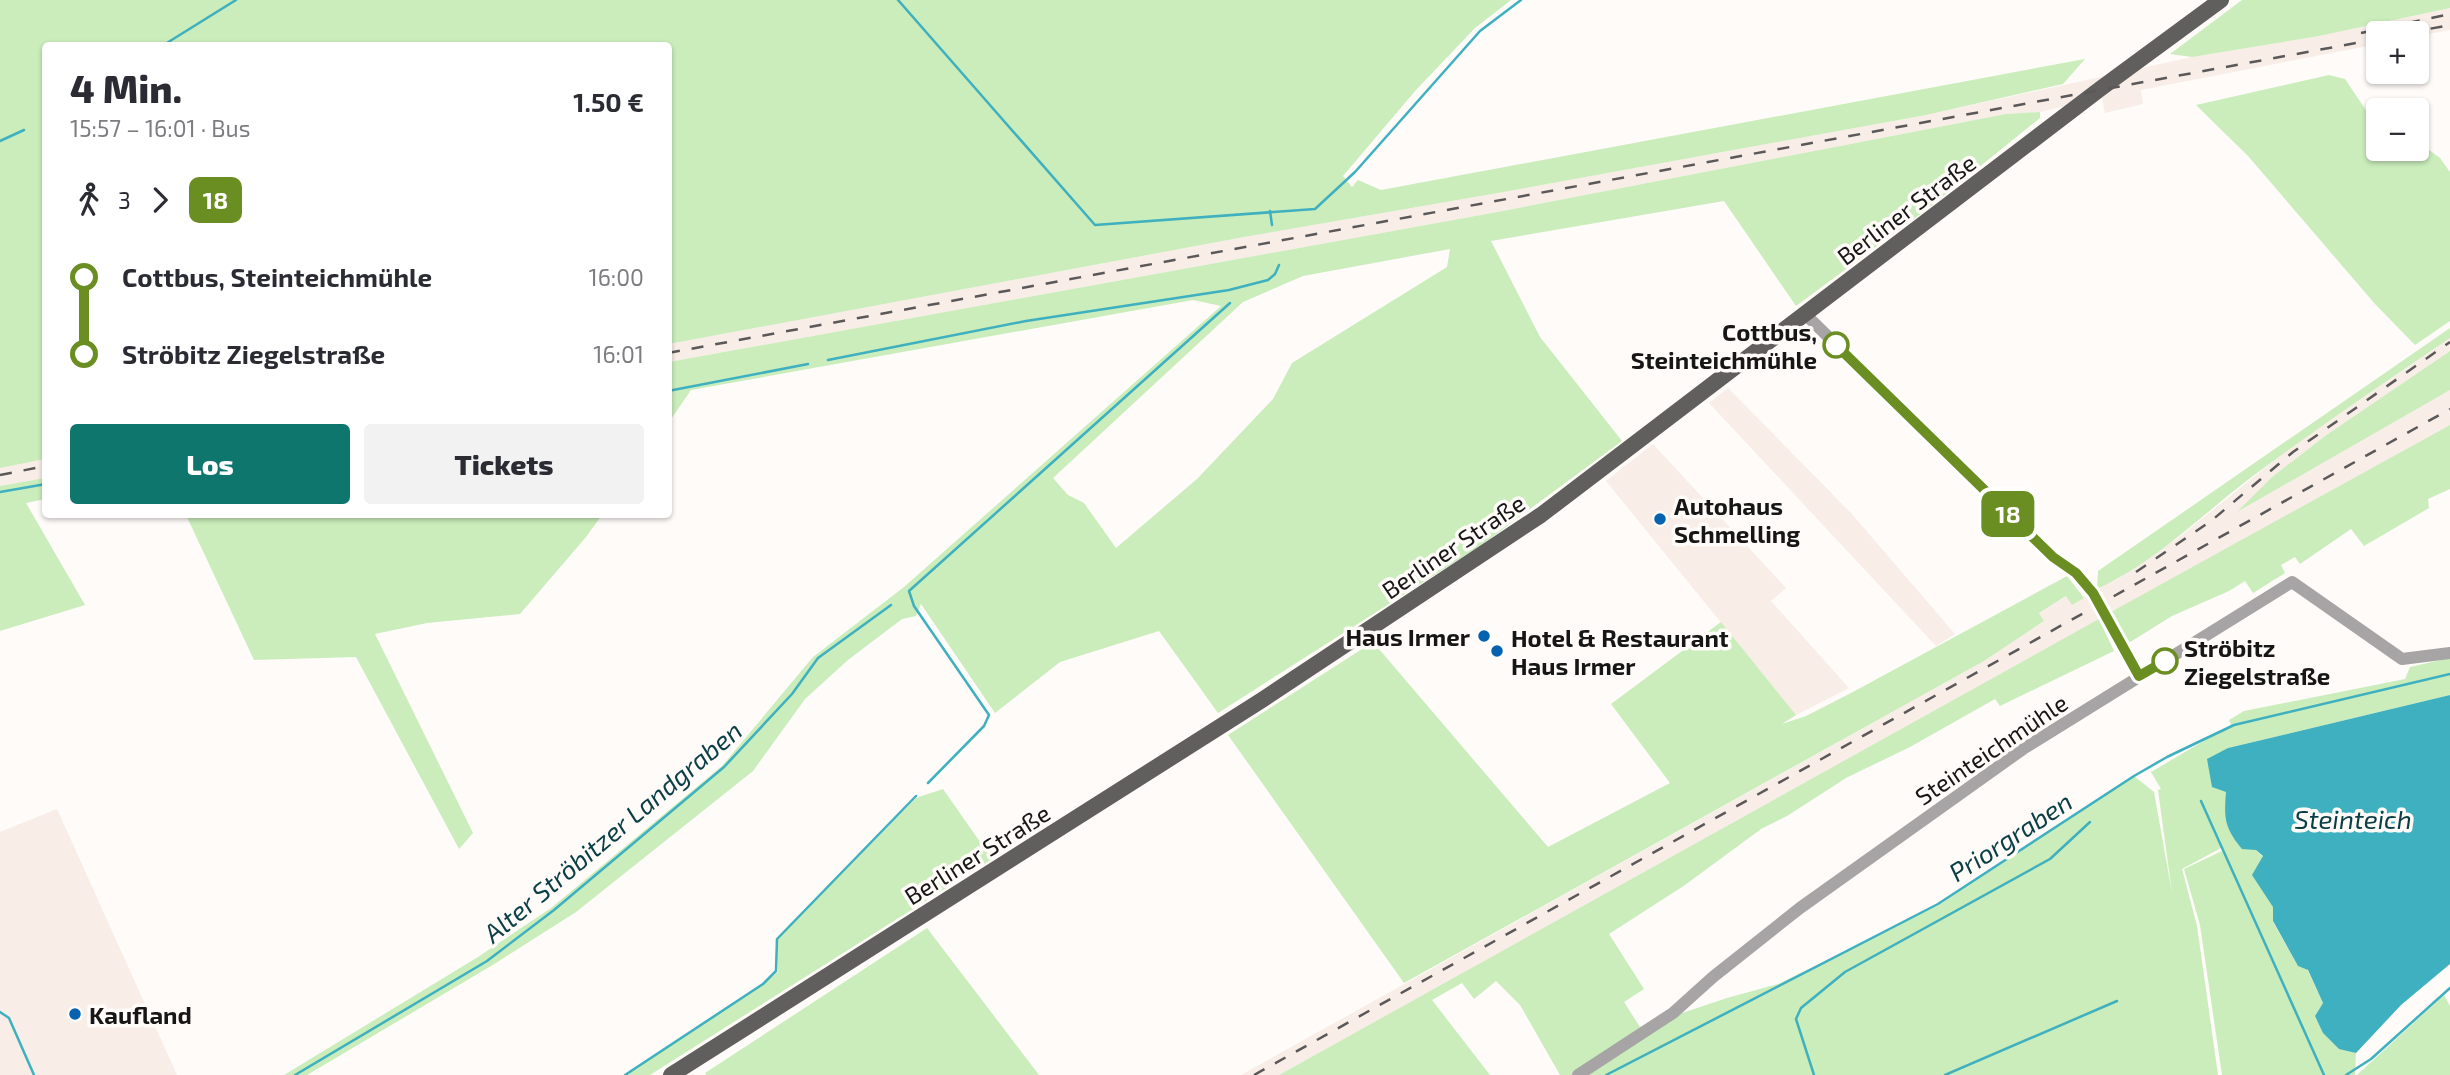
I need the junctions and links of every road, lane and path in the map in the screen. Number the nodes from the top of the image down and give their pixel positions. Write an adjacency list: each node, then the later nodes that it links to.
1 (2221, 0): 2 (main road, Berliner Straße)
2 (1805, 315): 4 (street); 5 (main road, Berliner Straße)
3 (2450, 653): 4 (street, Steinteichmühle)
4 (2139, 676): 6 (street, Steinteichmühle)
5 (671, 1075)
6 (1578, 1075)

